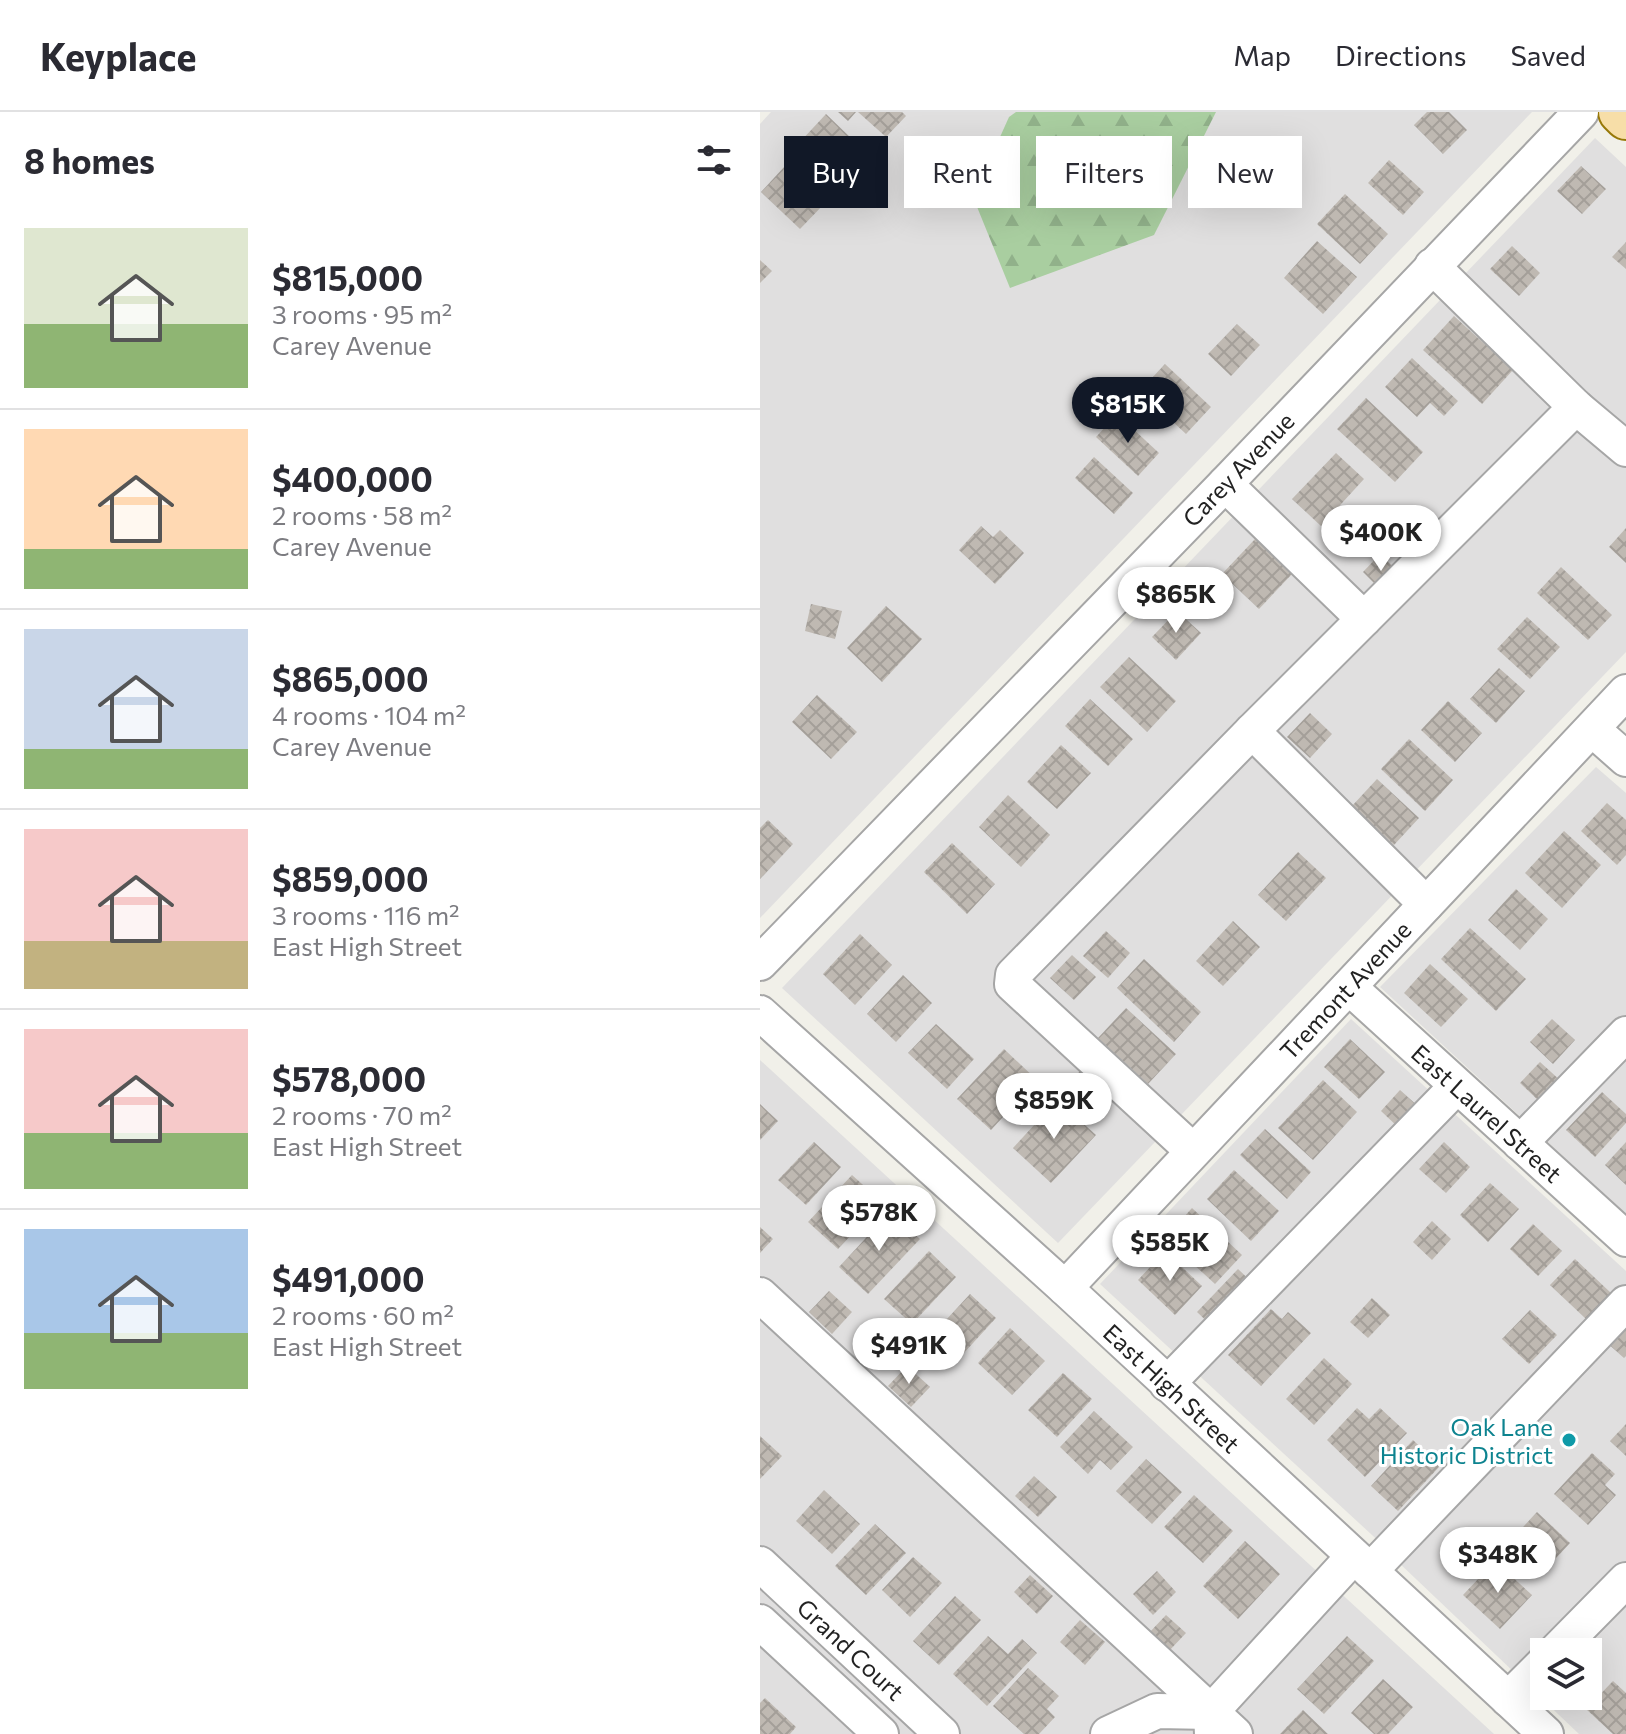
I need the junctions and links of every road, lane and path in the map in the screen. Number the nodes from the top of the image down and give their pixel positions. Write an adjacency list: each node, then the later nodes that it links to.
1 (1581, 112): 4 (street, Carey Avenue)
2 (1620, 112): 3 (main road)
3 (1626, 118)
4 (1432, 266): 5 (street); 7 (street, Carey Avenue)
5 (1576, 407): 6 (street); 8 (street)
6 (1626, 449)
7 (1225, 484): 8 (street); 14 (street, Carey Avenue)
8 (1364, 619): 11 (street)
9 (1626, 692): 10 (street, Tremont Avenue)
10 (1592, 729): 12 (street); 13 (street, Tremont Avenue)
11 (1252, 731): 13 (street); 20 (street)
12 (1626, 759)
13 (1426, 904): 15 (street, Tremont Avenue)
14 (760, 963)
15 (1349, 987): 18 (street, East Laurel Street); 20 (street, Tremont Avenue)
16 (760, 1013): 22 (street, East High Street)
17 (1626, 1034): 19 (street)
18 (1457, 1086): 19 (street, East Laurel Street); 25 (street)
19 (1520, 1143): 21 (street, East Laurel Street)
20 (1193, 1151): 22 (street, Tremont Avenue)
21 (1626, 1239)
22 (1065, 1288): 25 (street, East High Street)
23 (760, 1295): 33 (street)
24 (1626, 1303): 27 (street)
25 (1167, 1384): 27 (street, East High Street)
26 (760, 1564): 35 (street, Grand Court)
27 (1362, 1564): 32 (street, East High Street); 33 (street)
28 (1626, 1580): 30 (street)
29 (760, 1622): 34 (street, Grand Court)
30 (1569, 1638)
31 (1530, 1677): 32 (street)
32 (1508, 1699): 37 (street, East High Street)
33 (1219, 1727): 36 (street)
34 (881, 1734)
35 (942, 1734)
36 (1108, 1734)
37 (1546, 1734)

